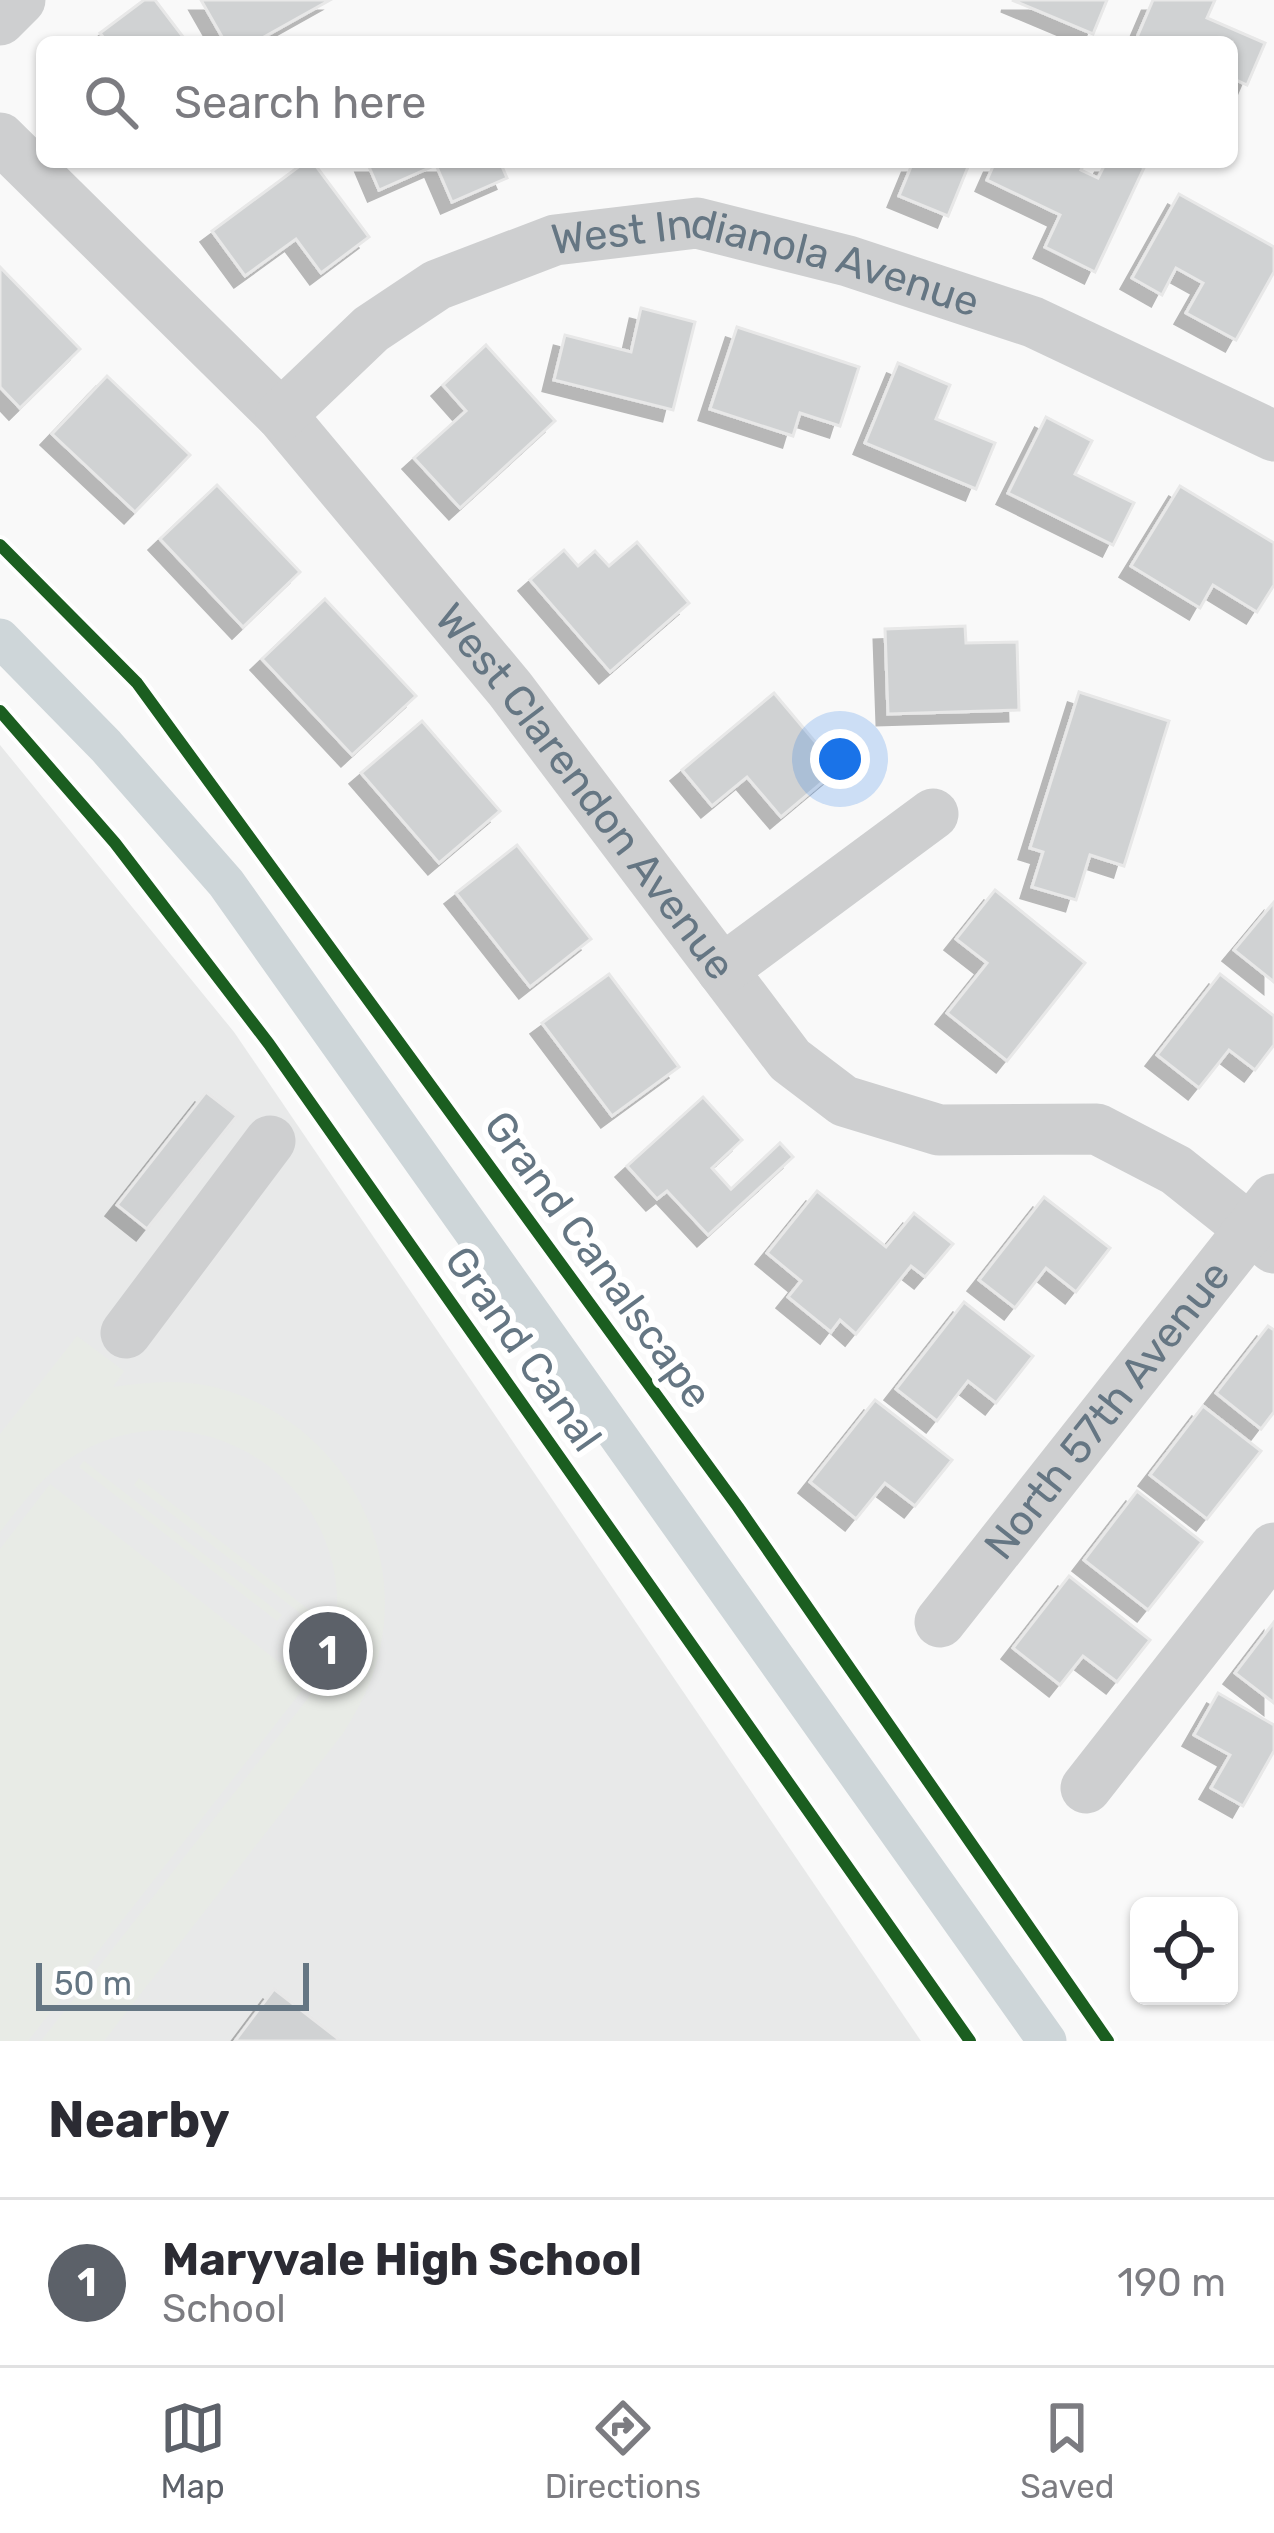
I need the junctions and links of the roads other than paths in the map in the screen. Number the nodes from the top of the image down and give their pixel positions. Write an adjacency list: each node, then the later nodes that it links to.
1 (20, 0): 2 (street)
2 (0, 20)
3 (0, 138): 4 (street, West Clarendon Avenue)
4 (281, 415): 5 (street, West Indianola Avenue); 7 (street, West Clarendon Avenue)
5 (1274, 436)
6 (933, 814): 7 (street)
7 (722, 970): 9 (street, West Clarendon Avenue)
8 (270, 1141): 10 (street)
9 (1266, 1225): 12 (street, North 57th Avenue)
10 (126, 1333)
11 (1274, 1548): 13 (street)
12 (940, 1622)
13 (1086, 1788)

